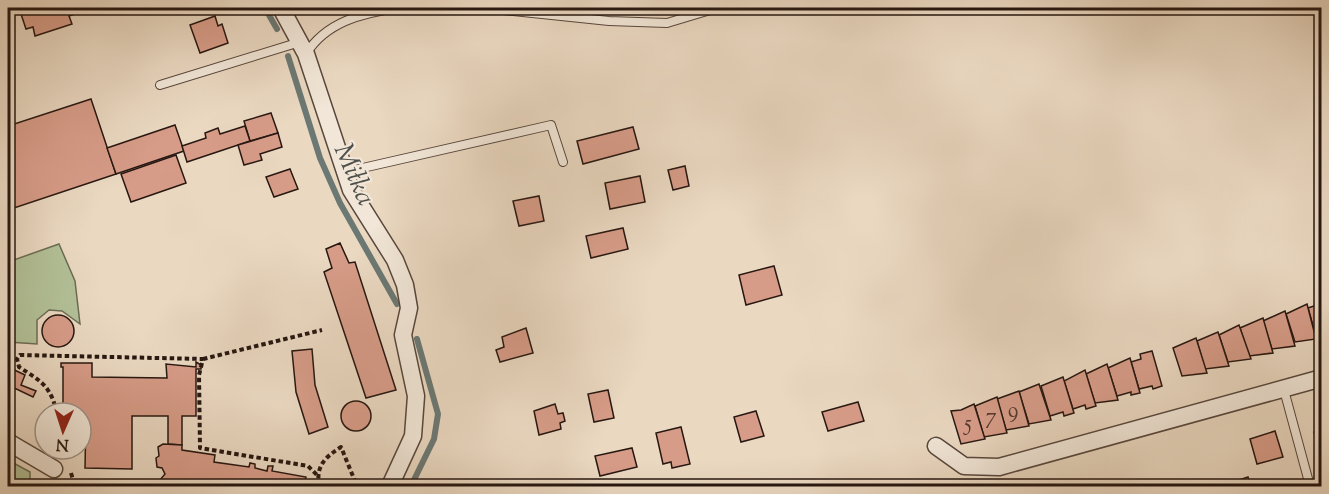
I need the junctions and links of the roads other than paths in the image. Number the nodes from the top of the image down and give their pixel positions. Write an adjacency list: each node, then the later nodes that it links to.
1 (281, 8): 6 (street)
2 (385, 8): 3 (lane); 6 (lane)
3 (397, 8)
4 (490, 8): 5 (lane)
5 (717, 8)
6 (303, 48): 7 (lane); 9 (street)
7 (160, 85)
8 (563, 162): 9 (lane)
9 (345, 172): 15 (street)
10 (1322, 378): 11 (street)
11 (1284, 390): 13 (street); 16 (lane)
12 (8, 442): 14 (street)
13 (936, 446)
14 (54, 469)
15 (390, 486)
16 (1310, 486)

